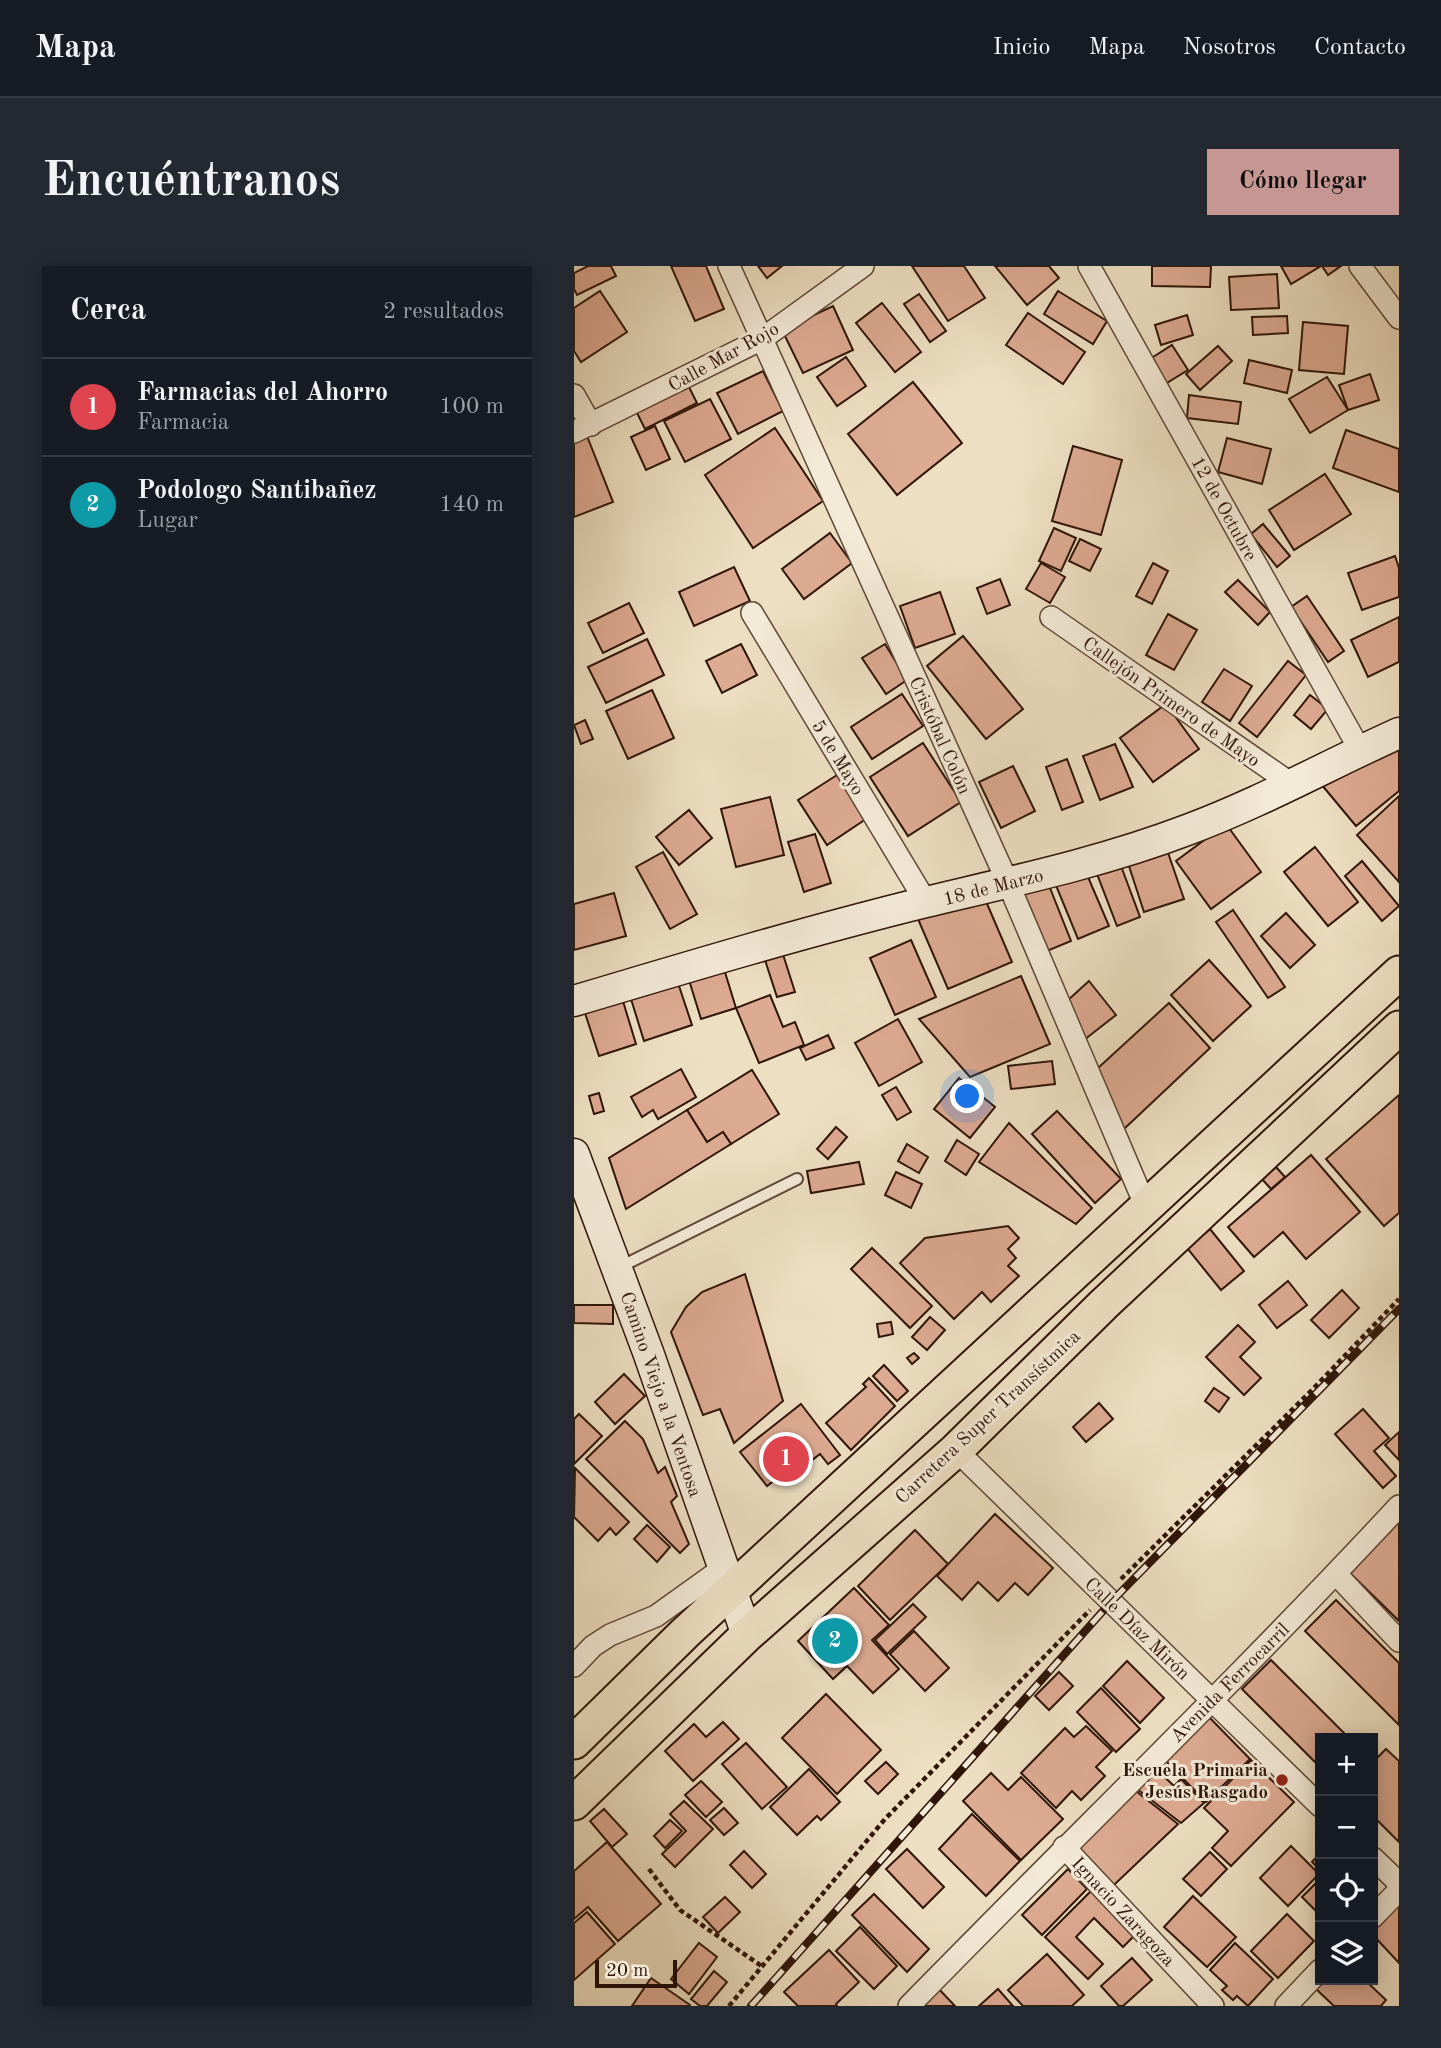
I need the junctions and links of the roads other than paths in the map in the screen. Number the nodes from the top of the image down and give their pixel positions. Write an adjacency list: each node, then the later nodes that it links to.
1 (729, 266): 6 (street, Cristóbal Colón)
2 (863, 266): 6 (street, Calle Mar Rojo)
3 (1360, 266): 5 (street)
4 (1093, 268): 12 (street, 12 de Octubre)
5 (1399, 318)
6 (762, 339): 8 (street, Calle Mar Rojo); 14 (street, Cristóbal Colón)
7 (574, 395): 8 (street)
8 (583, 429)
9 (751, 612): 15 (street, 5 de Mayo)
10 (1051, 617): 13 (street, Callejón Primero de Mayo)
11 (1399, 733): 12 (main road, 18 de Marzo)
12 (1360, 750): 13 (main road, 18 de Marzo)
13 (1293, 785): 14 (main road, 18 de Marzo)
14 (1008, 884): 15 (main road, 18 de Marzo); 23 (street, Cristóbal Colón)
15 (926, 902): 17 (main road, 18 de Marzo)
16 (1399, 973): 19 (main road)
17 (574, 1001)
18 (1399, 1028): 20 (main road, Carretera Super Transístmica)
19 (1248, 1115): 20 (main road); 23 (main road)
20 (1276, 1145): 25 (main road, Carretera Super Transístmica)
21 (574, 1154): 24 (main road, Camino Viejo a la Ventosa)
22 (797, 1179): 24 (lane)
23 (1146, 1207): 28 (main road)
24 (617, 1269): 28 (main road, Camino Viejo a la Ventosa)
25 (956, 1450): 29 (main road, Carretera Super Transístmica); 32 (street, Calle Díaz Mirón)
26 (1399, 1506): 27 (street, Avenida Ferrocarril)
27 (1336, 1574): 30 (street); 32 (street, Avenida Ferrocarril)
28 (727, 1580): 29 (main road, Camino Viejo a la Ventosa); 31 (street); 33 (main road)
29 (747, 1635): 35 (main road, Carretera Super Transístmica)
30 (1399, 1641)
31 (574, 1666)
32 (1212, 1701): 34 (street, Calle Díaz Mirón); 36 (street, Avenida Ferrocarril)
33 (574, 1742)
34 (1315, 1802)
35 (574, 1804)
36 (1064, 1847): 42 (street, Avenida Ferrocarril); 43 (street, Ignacio Zaragoza)
37 (1374, 1859): 38 (street)
38 (1399, 1883)
39 (1399, 1890): 40 (street)
40 (1378, 1912)
41 (1315, 1975): 44 (street)
42 (909, 2006)
43 (1213, 2006)
44 (1286, 2006)

